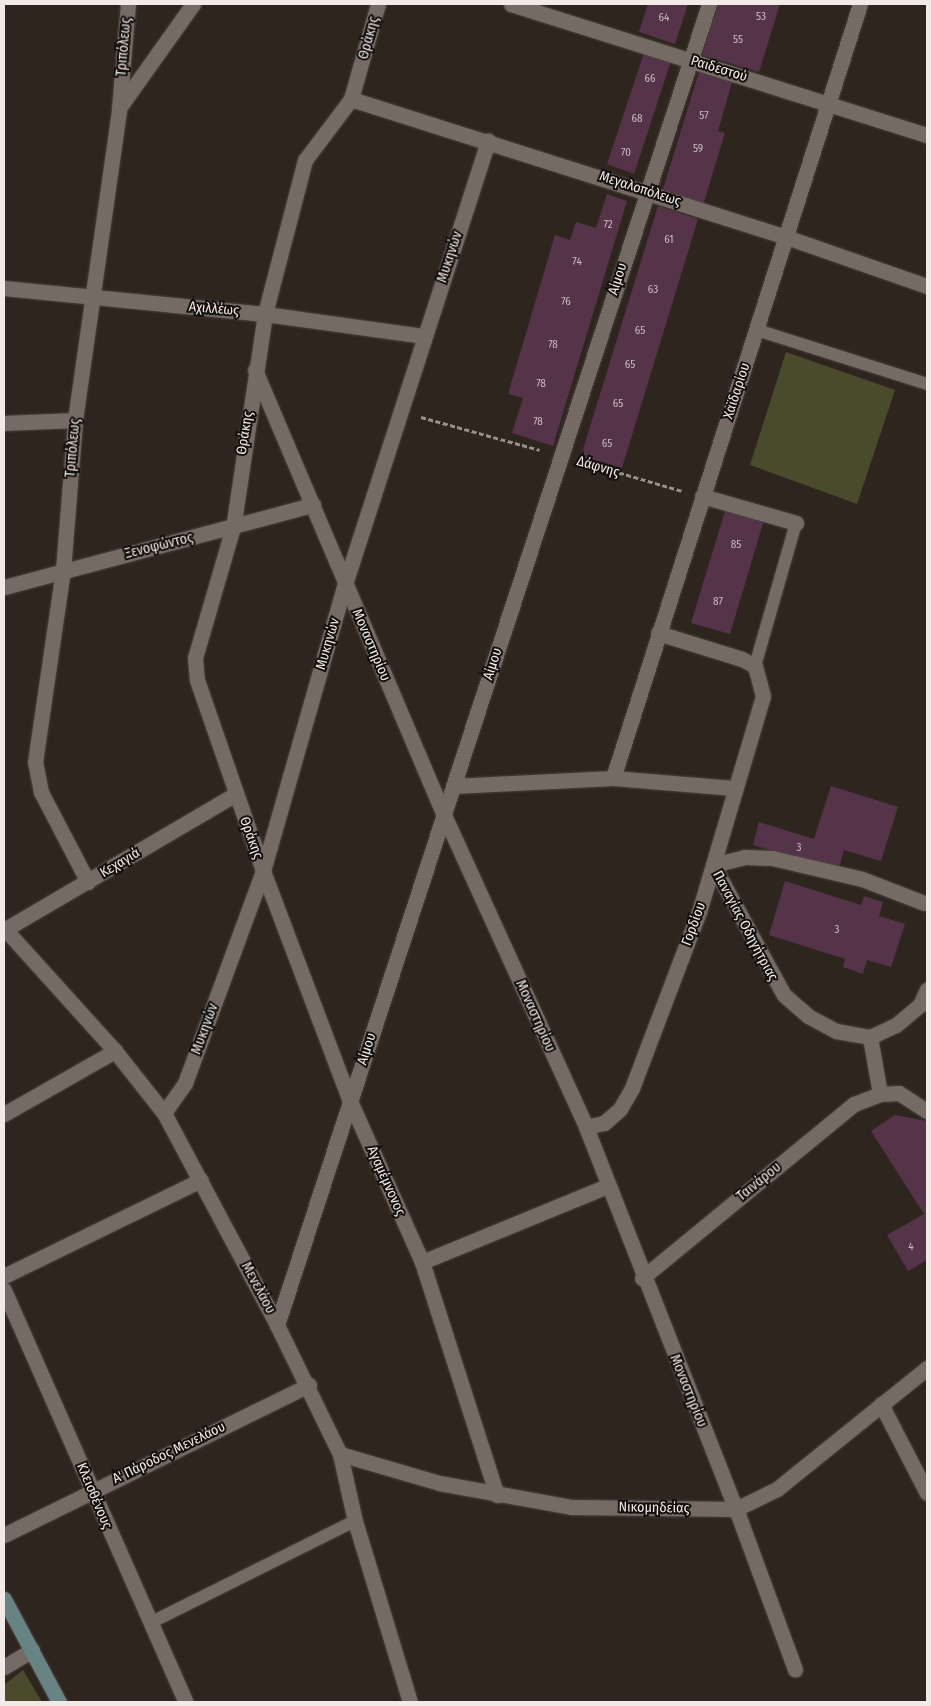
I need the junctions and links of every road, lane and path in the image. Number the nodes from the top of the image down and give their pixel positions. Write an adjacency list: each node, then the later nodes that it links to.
1 (128, 4): 10 (street, Τριπόλεως)
2 (193, 4): 10 (street)
3 (378, 4): 8 (street, Θράκης)
4 (511, 4): 7 (street, Ραιδεστού)
5 (709, 4): 7 (street, Αίμου)
6 (860, 4): 9 (street, Χαϊδαρίου)
7 (690, 60): 9 (street, Ραιδεστού); 13 (street, Αίμου)
8 (351, 99): 12 (street, Μεγαλοπόλεως); 18 (street, Θράκης)
9 (829, 104): 11 (street, Ραιδεστού); 14 (street, Χαϊδαρίου)
10 (118, 109): 17 (street, Τριπόλεως)
11 (927, 135)
12 (488, 140): 13 (street, Μεγαλοπόλεως); 20 (street, Μυκηνών)
13 (647, 192): 14 (street, Μεγαλοπόλεως); 26 (street, Αίμου)
14 (786, 236): 15 (street, Μεγαλοπόλεως); 19 (street, Χαϊδαρίου)
15 (927, 286)
16 (4, 288): 17 (street, Αχιλλέως)
17 (91, 297): 18 (street, Αχιλλέως); 24 (street, Τριπόλεως)
18 (265, 314): 20 (street, Αχιλλέως); 21 (street, Θράκης)
19 (757, 330): 22 (lane); 27 (street, Χαϊδαρίου)
20 (424, 336): 23 (street, Μυκηνών)
21 (255, 370): 28 (street, Μοναστηρίου); 30 (street, Θράκης)
22 (927, 384)
23 (400, 411): 26 (path, Δάφνης); 32 (street, Μυκηνών)
24 (75, 420): 25 (street); 31 (street, Τριπόλεως)
25 (4, 423)
26 (561, 456): 27 (path, Δάφνης); 37 (street, Αίμου)
27 (702, 496): 29 (street); 34 (street, Χαϊδαρίου)
28 (313, 505): 30 (street, Ξενοφώντος); 32 (street, Μοναστηρίου)
29 (796, 523): 35 (lane)
30 (232, 527): 31 (street, Ξενοφώντος); 39 (street, Θράκης)
31 (63, 570): 33 (street, Ξενοφώντος); 43 (street, Τριπόλεως)
32 (345, 584): 40 (street, Μοναστηρίου); 42 (street, Μυκηνών)
33 (4, 587)
34 (658, 633): 35 (street); 36 (street, Χαϊδαρίου)
35 (755, 666): 38 (street, Γορδίου)
36 (613, 778): 37 (street); 38 (street)
37 (453, 786): 40 (street, Αίμου)
38 (734, 788): 41 (street, Γορδίου)
39 (236, 794): 42 (street, Θράκης); 43 (street, Κεχαγιά)
40 (444, 815): 50 (street, Αίμου); 54 (street, Μοναστηρίου)
41 (713, 865): 44 (street, Παναγίας Οδηγήτριας); 47 (street, Παναγίας Οδηγήτριας); 54 (street, Γορδίου)
42 (263, 871): 50 (street, Αγαμέμνονος); 52 (street, Μυκηνών)
43 (88, 882): 45 (street, Κεχαγιά)
44 (926, 903)
45 (4, 929): 48 (street, Μενελάου)
46 (927, 989): 47 (street)
47 (870, 1037): 49 (street)
48 (115, 1051): 52 (street, Μενελάου); 53 (street)
49 (880, 1094): 51 (street); 59 (street, Ταινάρου)
50 (350, 1101): 57 (street, Αγαμέμνονος); 61 (street, Αίμου)
51 (927, 1111)
52 (164, 1112): 55 (street, Μενελάου)
53 (4, 1114)
54 (586, 1127): 56 (street, Μοναστηρίου)
55 (201, 1180): 58 (street); 61 (street, Μενελάου)
56 (607, 1186): 57 (street); 59 (street, Μοναστηρίου)
57 (422, 1262): 68 (street, Αγαμέμνονος)
58 (4, 1276)
59 (642, 1278): 69 (street, Μοναστηρίου)
60 (6, 1299): 66 (street, Κλεισθένους)
61 (277, 1325): 63 (street, Μενελάου)
62 (927, 1368): 64 (street, Νικομηδείας)
63 (308, 1384): 65 (street, Μενελάου); 66 (street, Α' Πάροδος Μενελάου)
64 (880, 1404): 67 (street); 69 (street, Νικομηδείας)
65 (340, 1454): 68 (street, Νικομηδείας); 70 (street, Μενελάου)
66 (92, 1490): 71 (street, Α' Πάροδος Μενελάου); 73 (street, Κλεισθένους)
67 (927, 1493)
68 (497, 1495): 69 (street, Νικομηδείας)
69 (736, 1509): 76 (street, Μοναστηρίου)
70 (355, 1521): 73 (lane); 79 (street, Μενελάου)
71 (4, 1536)
72 (4, 1599): 74 (street)
73 (150, 1623): 78 (street, Κλεισθένους)
74 (32, 1650): 75 (street); 77 (street)
75 (4, 1667)
76 (795, 1669)
77 (59, 1702)
78 (186, 1702)
79 (410, 1702)

